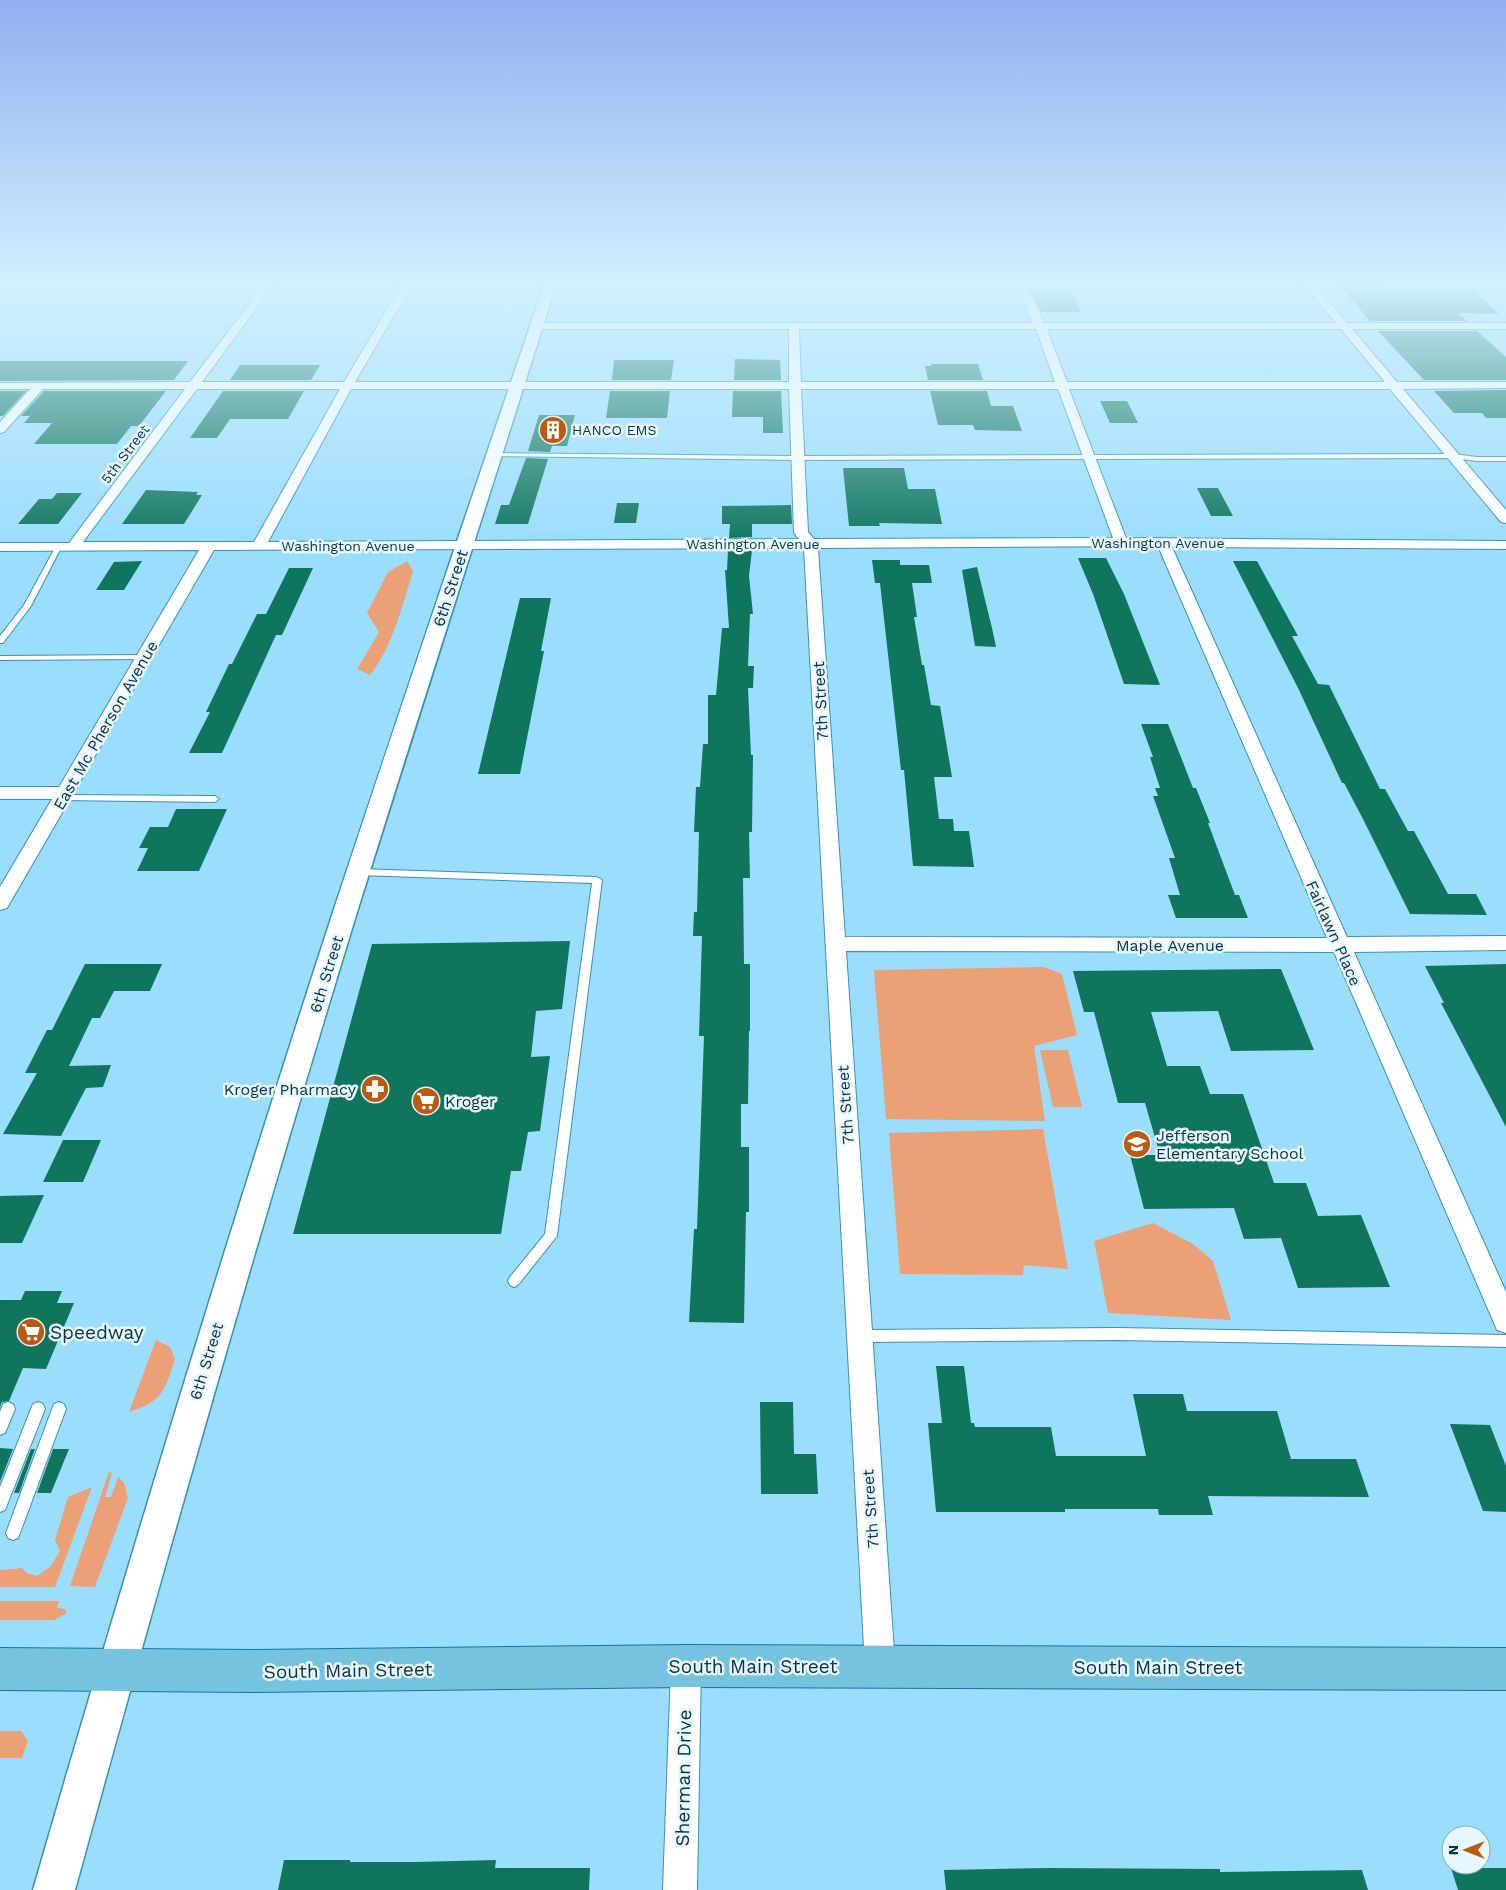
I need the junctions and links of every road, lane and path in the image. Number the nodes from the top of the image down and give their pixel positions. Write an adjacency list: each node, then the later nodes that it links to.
1 (207, 370): 14 (street, 5th Street)
2 (357, 370): 8 (street)
3 (523, 370): 7 (street, 6th Street)
4 (794, 370): 9 (street)
5 (1056, 370): 15 (street)
6 (1381, 370): 10 (street)
7 (518, 384): 8 (street); 9 (street); 17 (street, 6th Street)
8 (348, 385): 14 (street); 29 (street)
9 (794, 385): 15 (street); 20 (street)
10 (1394, 385): 11 (street); 15 (street); 19 (street)
11 (1506, 385)
12 (0, 386): 13 (street)
13 (40, 386): 14 (street); 16 (street)
14 (195, 386): 31 (street, 5th Street)
15 (1062, 386): 18 (street)
16 (0, 429)
17 (494, 455): 20 (lane); 24 (street, 6th Street)
18 (1089, 456): 19 (lane); 20 (lane); 23 (street)
19 (1453, 456): 21 (lane); 22 (street)
20 (799, 458): 25 (street)
21 (1506, 459)
22 (1506, 519)
23 (1121, 542): 25 (street, Washington Avenue); 26 (street, Washington Avenue)
24 (464, 544): 25 (street, Washington Avenue); 29 (street, Washington Avenue); 38 (street, 6th Street)
25 (811, 544): 41 (street, 7th Street)
26 (1164, 544): 27 (street, Washington Avenue); 42 (street, Fairlawn Place)
27 (1506, 545)
28 (209, 546): 29 (street, Washington Avenue); 31 (street, Washington Avenue); 33 (street, East Mc Pherson Avenue)
29 (259, 546)
30 (0, 547): 31 (street, Washington Avenue)
31 (65, 548): 32 (lane)
32 (0, 641)
33 (145, 657): 34 (lane); 36 (street, East Mc Pherson Avenue)
34 (0, 658)
35 (0, 792): 36 (street)
36 (64, 796): 37 (lane); 39 (street, East Mc Pherson Avenue)
37 (215, 799)
38 (358, 872): 43 (lane); 57 (street, 6th Street)
39 (0, 903)
40 (1506, 943): 42 (street, Maple Avenue)
41 (835, 944): 42 (street, Maple Avenue); 45 (street, 7th Street)
42 (1339, 945): 44 (street, Fairlawn Place)
43 (514, 1281)
44 (1506, 1321)
45 (859, 1336): 46 (lane); 54 (street, 7th Street)
46 (1506, 1341)
47 (8, 1409): 50 (lane)
48 (38, 1409): 51 (lane)
49 (59, 1409): 52 (lane)
50 (0, 1428)
51 (0, 1505)
52 (13, 1533)
53 (686, 1666): 54 (main road, South Main Street); 57 (main road, South Main Street); 59 (street, Sherman Drive)
54 (880, 1666): 56 (main road, South Main Street)
55 (0, 1669): 57 (main road, South Main Street)
56 (1506, 1669)
57 (115, 1670): 58 (street, 6th Street)
58 (54, 1890)
59 (680, 1890)

